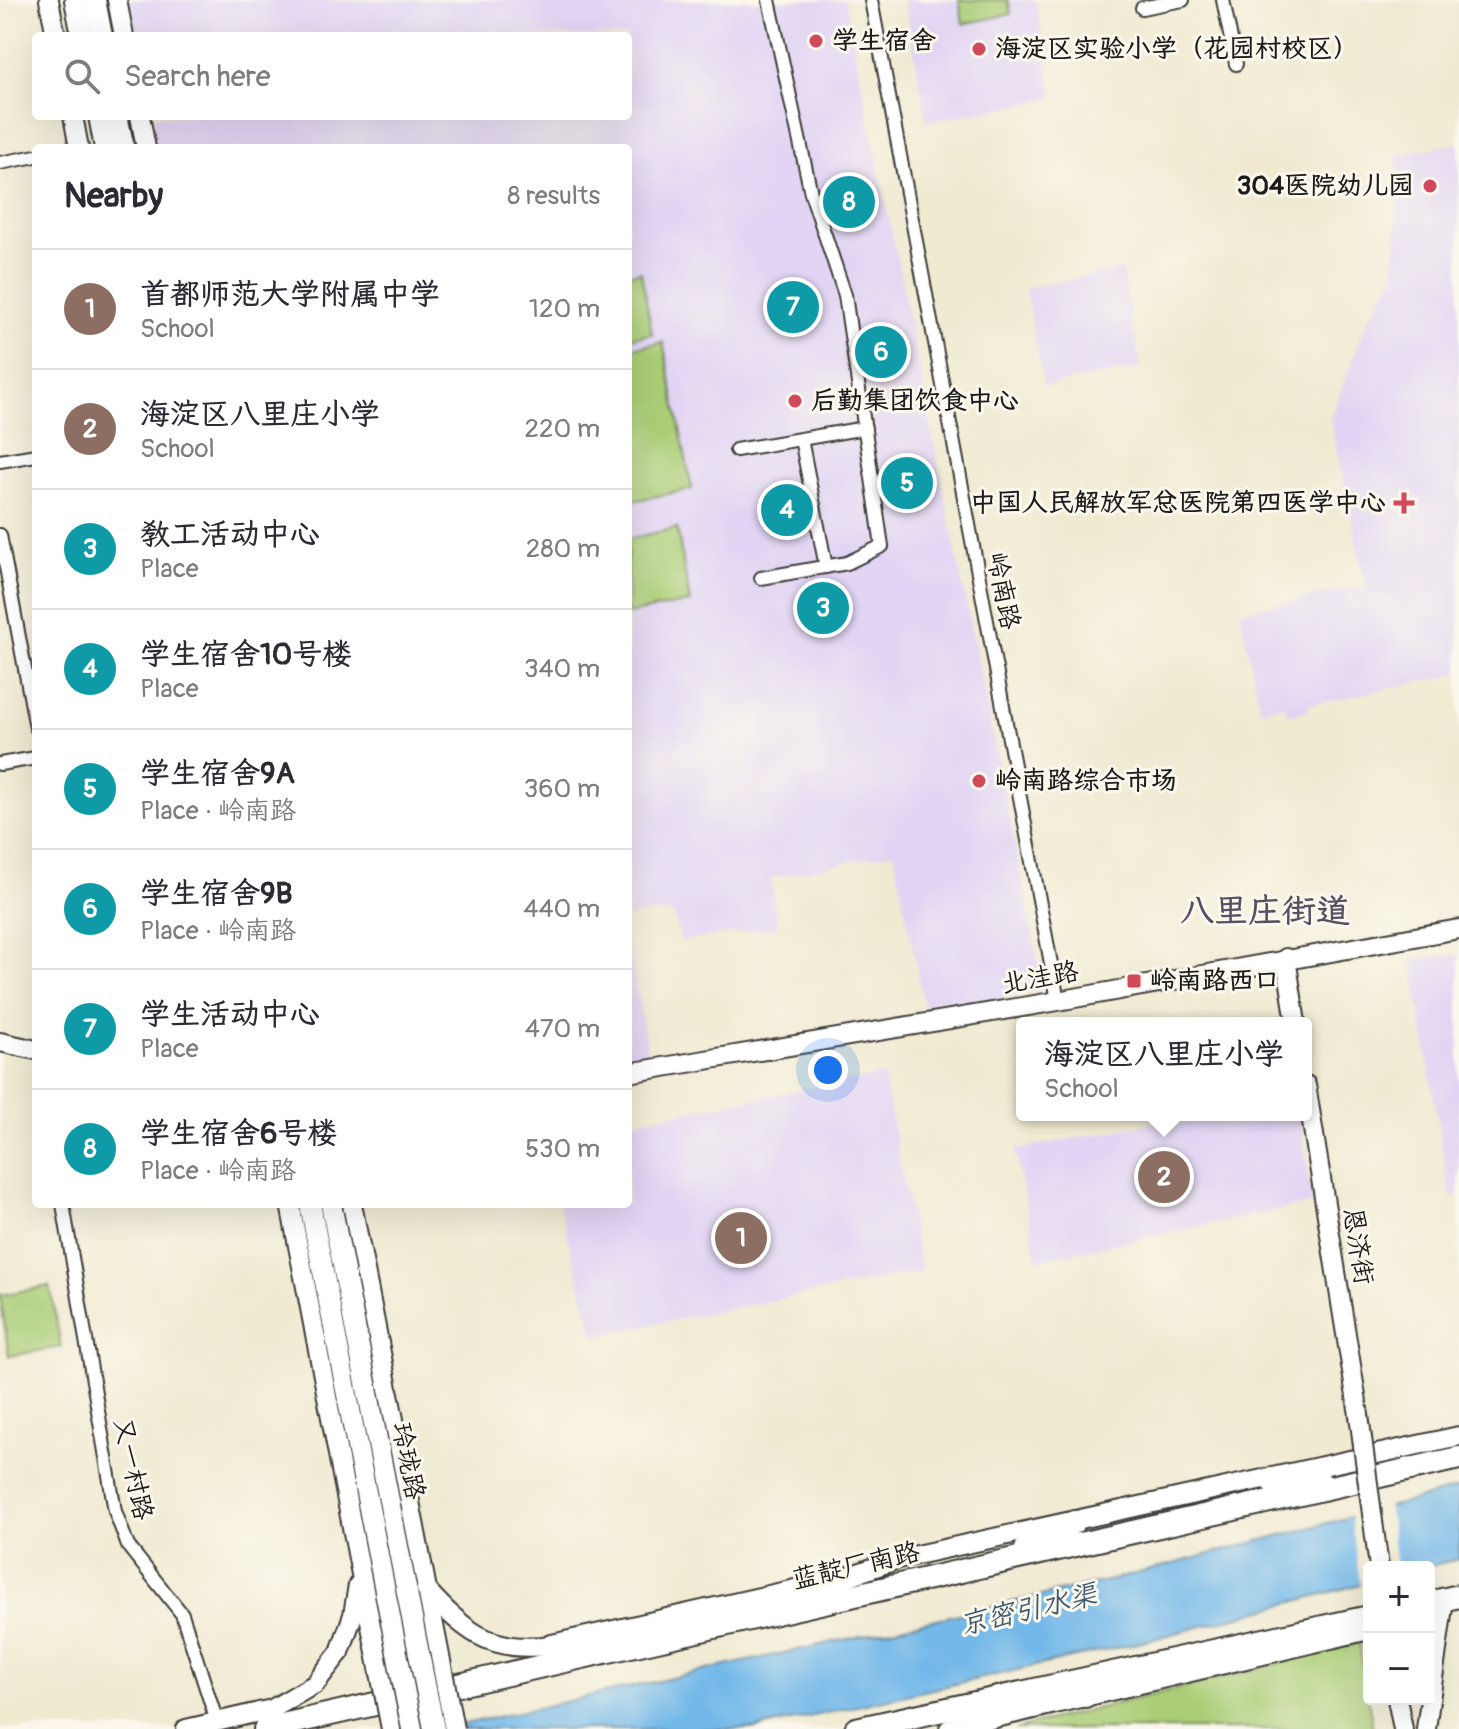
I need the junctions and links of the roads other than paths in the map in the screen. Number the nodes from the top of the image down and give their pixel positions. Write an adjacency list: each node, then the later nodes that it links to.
1 (49, 0): 10 (street)
2 (75, 0): 11 (main road)
3 (95, 0): 12 (main road)
4 (117, 0): 13 (street)
5 (769, 0): 25 (street)
6 (871, 0): 38 (street, 岭南路)
7 (1183, 0): 9 (street)
8 (1223, 0): 14 (street)
9 (1142, 8)
10 (55, 32)
11 (81, 32)
12 (101, 32)
13 (123, 32)
14 (1236, 64)
15 (74, 120): 19 (street)
16 (100, 120): 20 (main road)
17 (118, 120): 21 (main road)
18 (141, 120): 22 (street)
19 (78, 144)
20 (104, 144)
21 (123, 144)
22 (145, 144)
23 (32, 157): 24 (street)
24 (0, 163)
25 (865, 428): 26 (street); 31 (street)
26 (801, 439): 27 (street); 31 (street)
27 (736, 450)
28 (32, 456): 29 (street)
29 (0, 461)
30 (0, 535): 33 (street)
31 (826, 567): 32 (street)
32 (761, 578)
33 (32, 707)
34 (32, 759): 35 (street)
35 (0, 764)
36 (1459, 929): 37 (street, 北洼路)
37 (1286, 958): 38 (street, 北洼路); 39 (street)
38 (1058, 1001): 42 (street, 北洼路)
39 (1295, 1017)
40 (0, 1042): 41 (street)
41 (32, 1049)
42 (632, 1072)
43 (1312, 1121): 59 (street, 恩济街, bridge)
44 (64, 1208): 69 (street, 又一村路)
45 (291, 1208): 51 (street, 玲珑路)
46 (311, 1208): 49 (main road, 玲珑路)
47 (332, 1208): 50 (main road, 玲珑路)
48 (353, 1208): 52 (street, 玲珑路)
49 (338, 1347): 51 (street); 66 (main road, 玲珑路)
50 (361, 1356): 52 (street); 65 (main road, 玲珑路)
51 (329, 1404): 60 (street, 玲珑路)
52 (397, 1424): 61 (street, 玲珑路)
53 (1459, 1436): 56 (street)
54 (1459, 1458): 55 (highway, 蓝靛厂南路)
55 (1375, 1475): 56 (highway); 58 (highway, 蓝靛厂南路)
56 (1270, 1480): 57 (street)
57 (1074, 1522): 58 (highway); 61 (street)
58 (1006, 1561): 71 (highway, 蓝靛厂南路)
59 (1378, 1561)
60 (360, 1571): 66 (street, 玲珑路); 69 (street, bridge)
61 (426, 1589): 65 (street, 玲珑路)
62 (1444, 1599): 78 (street)
63 (1363, 1618): 67 (highway)
64 (1363, 1631): 68 (street)
65 (431, 1663): 74 (main road, 玲珑路, bridge); 75 (street, 玲珑路, bridge)
66 (390, 1671): 72 (street, 玲珑路, bridge); 73 (main road, 玲珑路, bridge)
67 (1034, 1688): 68 (highway); 76 (highway)
68 (1085, 1696): 77 (street)
69 (217, 1722): 70 (street)
70 (186, 1729)
71 (265, 1729)
72 (391, 1729)
73 (412, 1729)
74 (434, 1729)
75 (454, 1729)
76 (856, 1729)
77 (949, 1729)
78 (1426, 1729)

